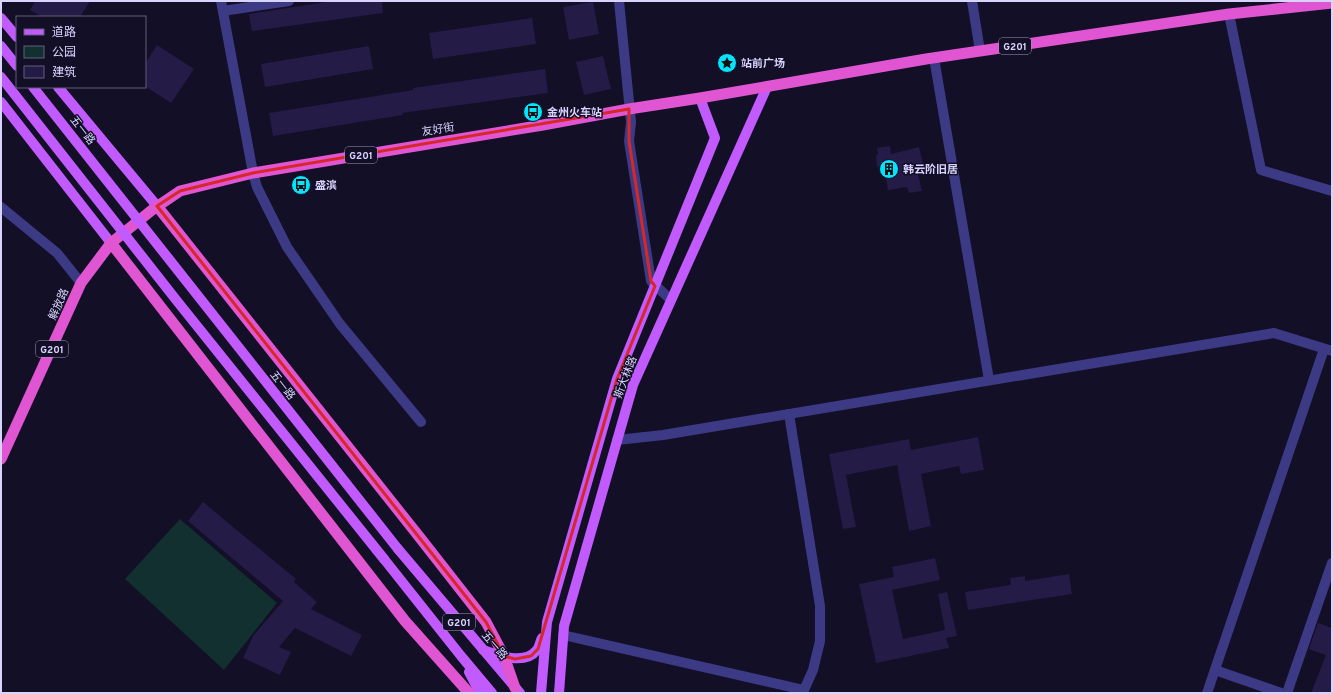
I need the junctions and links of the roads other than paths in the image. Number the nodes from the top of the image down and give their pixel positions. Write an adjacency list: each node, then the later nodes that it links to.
1 (289, 1): 5 (street)
2 (619, 1): 19 (street)
3 (972, 1): 10 (street)
4 (1332, 3): 6 (highway, G201)
5 (222, 6): 20 (street)
6 (1229, 14): 10 (highway, G201); 22 (street)
7 (1, 18): 8 (main road)
8 (16, 36)
9 (1, 46): 12 (main road)
10 (980, 51): 11 (highway, G201)
11 (934, 58): 14 (highway, G201); 30 (street)
12 (16, 65)
13 (1, 78): 39 (main road, bridge)
14 (767, 87): 17 (highway, G201); 28 (main road, 斯大林路)
15 (34, 88): 38 (main road, 五一路 / G201, bridge)
16 (59, 88): 23 (main road)
17 (700, 98): 19 (highway, 友好街 / G201); 27 (main road, 斯大林路)
18 (1, 102): 25 (main road)
19 (629, 108): 20 (highway, 友好街 / G201); 27 (street)
20 (253, 173): 21 (highway, 友好街 / G201); 32 (street)
21 (180, 191): 23 (highway, 解放路 / G201)
22 (1332, 191)
23 (157, 206): 25 (highway, 解放路 / G201); 40 (highway)
24 (1, 207): 26 (street)
25 (111, 243): 26 (highway, 解放路 / G201); 43 (highway)
26 (82, 283): 34 (highway, 解放路 / G201)
27 (655, 286): 28 (street); 36 (main road, 斯大林路)
28 (671, 300): 33 (main road, 斯大林路)
29 (1328, 350): 30 (street); 41 (street)
30 (989, 380): 31 (street)
31 (789, 414): 33 (street); 37 (street)
32 (421, 422)
33 (617, 440): 37 (main road, 斯大林路)
34 (1, 459)
35 (1332, 563): 50 (street)
36 (547, 622): 40 (main road); 46 (main road, 斯大林路)
37 (563, 635): 47 (main road, 斯大林路)
38 (483, 650): 40 (main road); 42 (main road, 五一路 / G201)
39 (460, 656): 44 (main road); 45 (main road)
40 (504, 656): 42 (highway)
41 (1215, 670): 48 (street); 49 (street)
42 (518, 690)
43 (469, 693)
44 (480, 693)
45 (492, 693)
46 (541, 693)
47 (558, 693)
48 (1207, 693)
49 (1281, 693)
50 (1287, 693)

